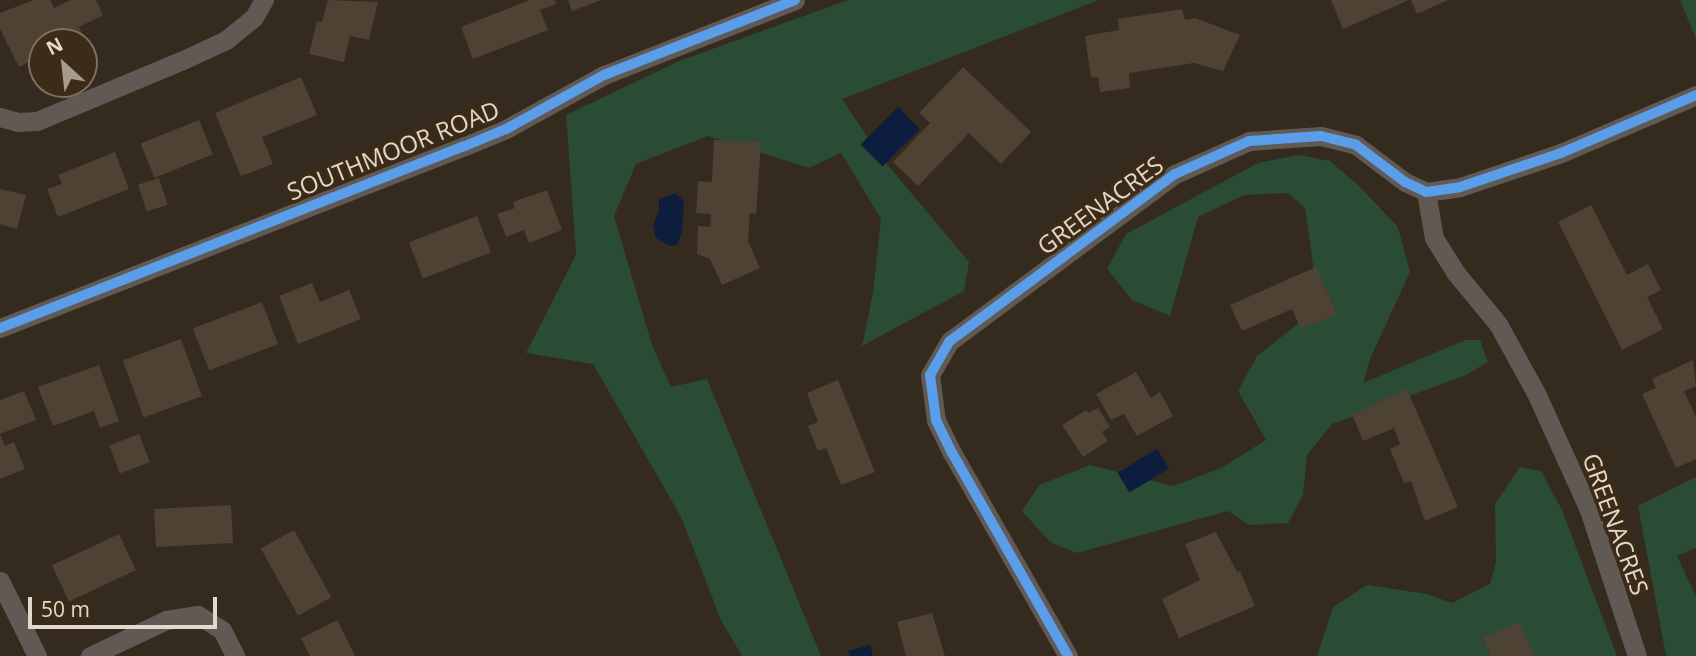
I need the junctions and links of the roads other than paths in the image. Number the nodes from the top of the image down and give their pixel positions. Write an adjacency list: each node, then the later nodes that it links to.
1 (264, 0): 4 (street)
2 (795, 0): 6 (street, SOUTHMOOR ROAD)
3 (1696, 95): 5 (street)
4 (0, 117)
5 (1426, 192): 11 (street, GREENACRES); 12 (street, GREENACRES)
6 (0, 328)
7 (0, 581): 8 (street)
8 (37, 656)
9 (90, 656): 10 (street)
10 (235, 656)
11 (1068, 656)
12 (1637, 656)

